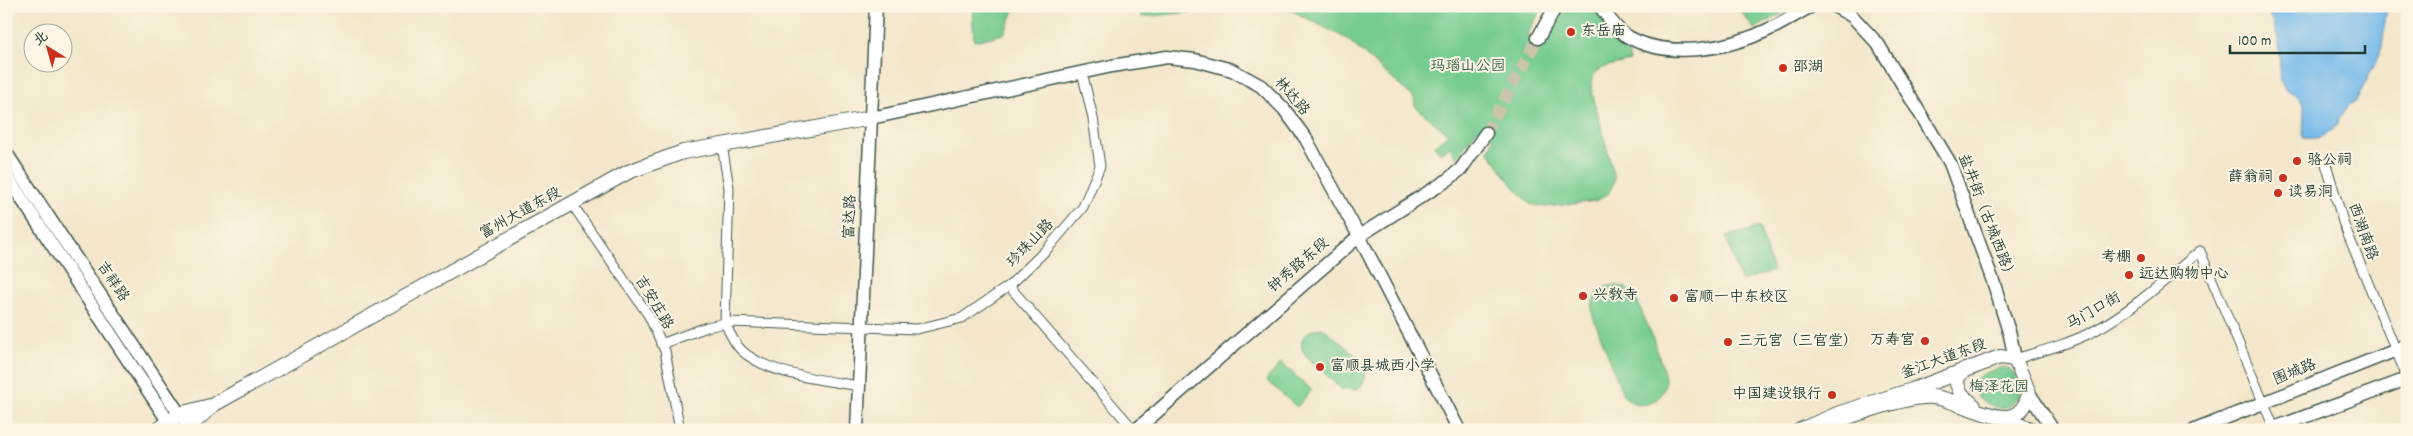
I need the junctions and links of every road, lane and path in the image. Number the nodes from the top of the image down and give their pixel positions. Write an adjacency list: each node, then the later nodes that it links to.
1 (876, 6): 8 (main road, 富达路)
2 (1556, 6): 6 (main road)
3 (1600, 6): 4 (main road)
4 (1812, 6)
5 (1834, 6): 22 (main road, 盐井街（古城西路）)
6 (1538, 38)
7 (1082, 72): 8 (main road, 林达路); 15 (main road, 林达路); 16 (street, 珍珠山路)
8 (871, 118): 10 (main road, 富州大道东段); 18 (main road, 富达路)
9 (1486, 133): 15 (main road, 钟秀路东段)
10 (722, 145): 14 (main road, 富州大道东段); 17 (street)
11 (6, 153): 31 (main road, 吉祥路)
12 (2326, 164): 21 (street, 西湖南路)
13 (6, 175): 31 (main road, 吉祥路)
14 (572, 204): 19 (street, 吉安庄路); 28 (main road, 富州大道东段)
15 (1359, 236): 36 (main road, 钟秀路东段); 37 (main road, 林达路)
16 (1009, 286): 18 (street, 珍珠山路); 36 (street)
17 (725, 323): 18 (street, 珍珠山路); 19 (street, 珍珠山路); 25 (street)
18 (862, 328): 25 (main road, 富达路)
19 (661, 344): 34 (street, 吉安庄路)
20 (2407, 344): 21 (main road, 围城路)
21 (2394, 351): 24 (street, 西湖南路); 27 (main road, 围城路)
22 (2015, 359): 23 (main road, 釜江大道东段); 26 (main road); 27 (street, 马门口街)
23 (1963, 370): 29 (main road); 38 (main road, 釜江大道东段)
24 (2407, 378): 33 (main road)
25 (859, 386): 35 (main road, 富达路)
26 (2029, 393): 30 (main road); 41 (main road)
27 (2263, 403): 33 (street); 42 (main road, 围城路)
28 (213, 405): 31 (main road); 32 (main road)
29 (1978, 410): 30 (main road, 釜江大道东段); 39 (main road, 釜江大道东段)
30 (2005, 418): 40 (main road)
31 (170, 424): 32 (main road, 吉祥路)
32 (188, 429)
33 (2272, 429)
34 (680, 430)
35 (857, 430)
36 (1135, 430)
37 (1459, 430)
38 (1800, 430)
39 (1816, 430)
40 (2034, 430)
41 (2053, 430)
42 (2194, 430)

